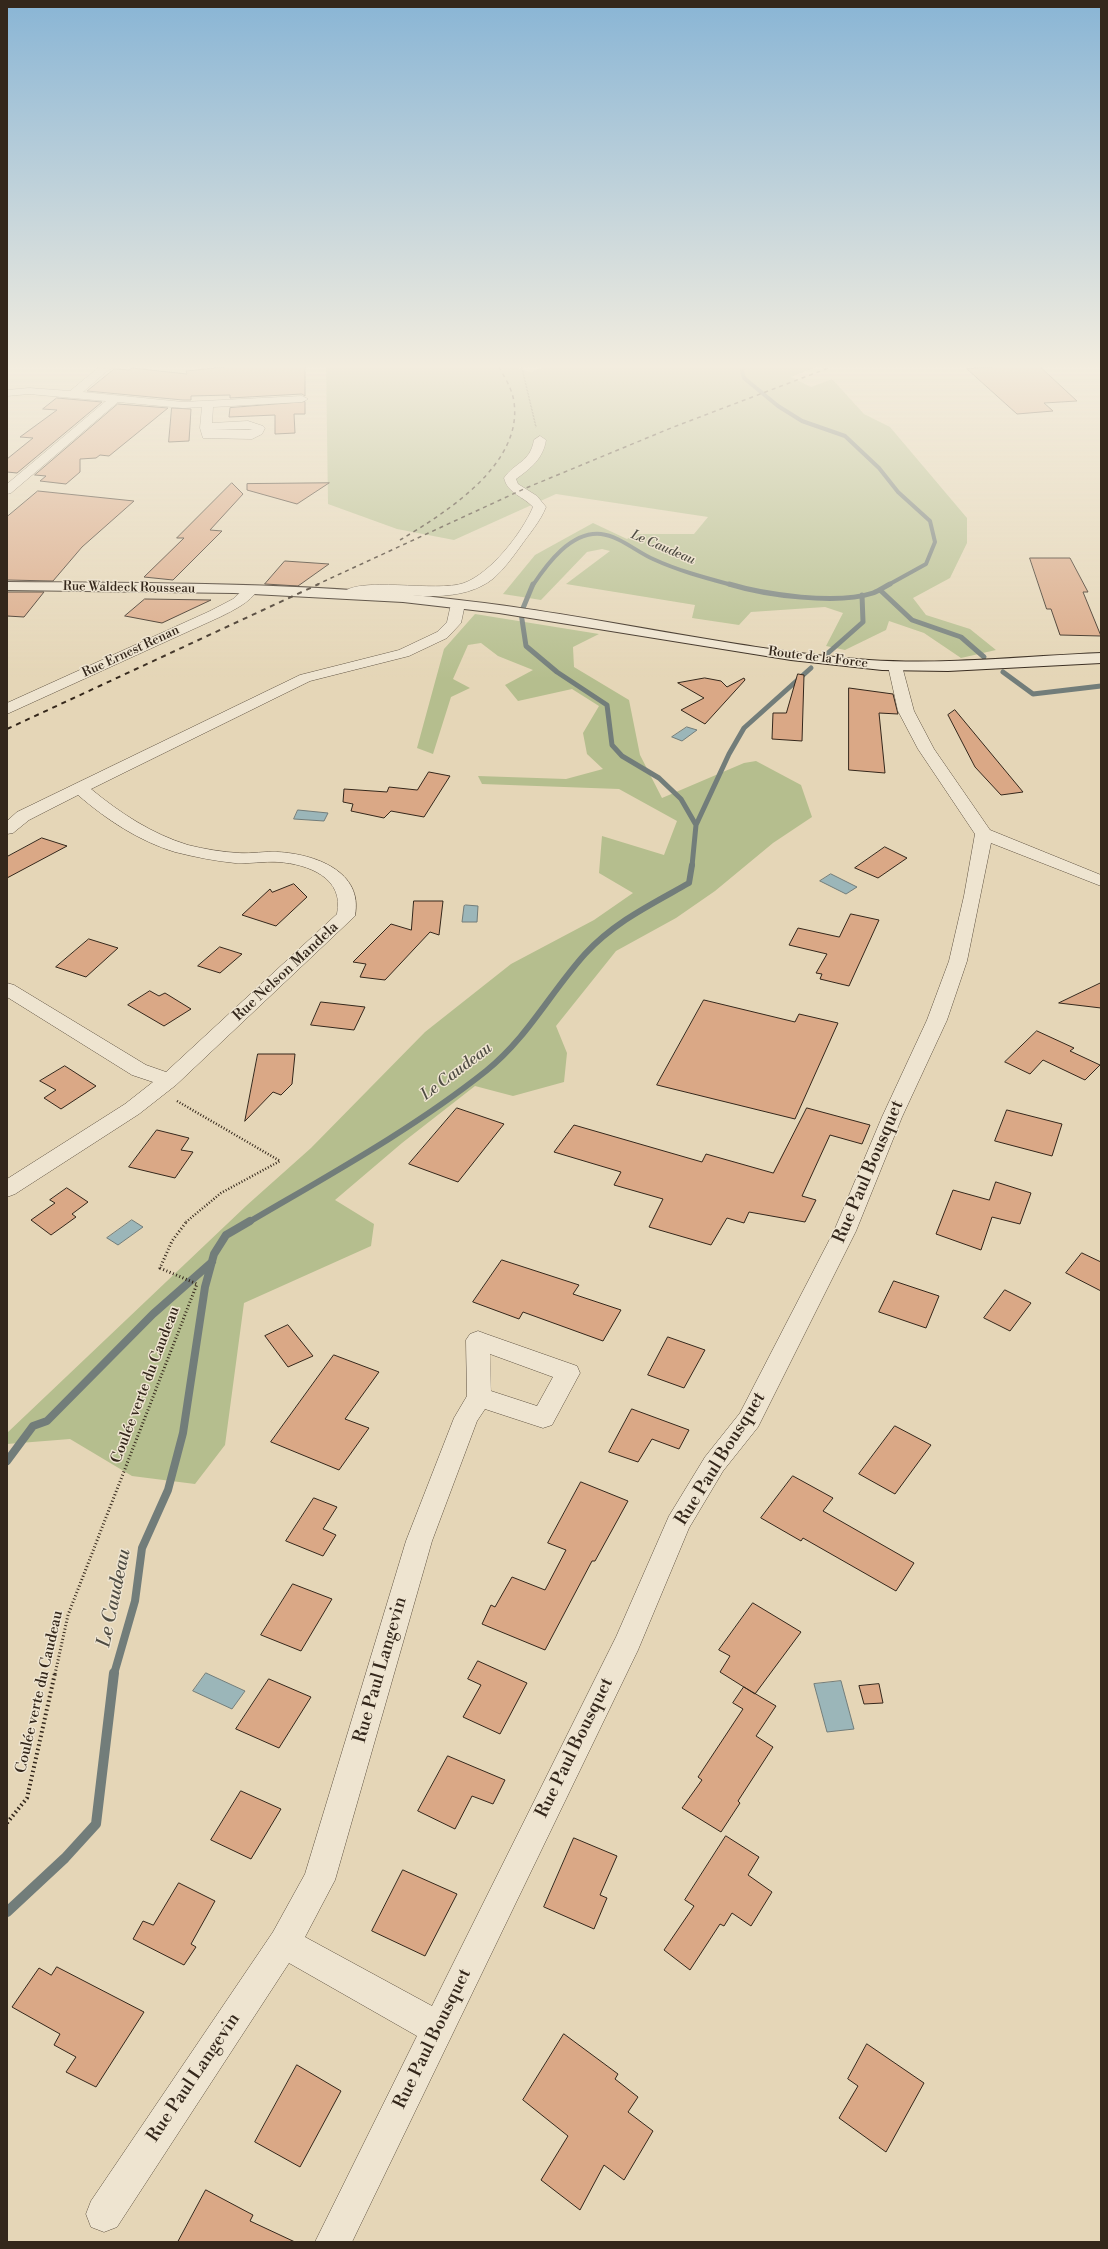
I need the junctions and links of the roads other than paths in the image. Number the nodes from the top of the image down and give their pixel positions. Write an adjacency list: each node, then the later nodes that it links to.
1 (32, 469): 3 (street)
2 (521, 469): 6 (street)
3 (7, 490)
4 (7, 586): 5 (street, Rue Waldeck Rousseau)
5 (252, 590): 6 (street, Rue Waldeck Rousseau); 10 (street, Rue Ernest Renan)
6 (349, 594): 7 (street, Route de la Force)
7 (458, 604): 9 (street, Route de la Force); 11 (street)
8 (1101, 658): 9 (street, Route de la Force)
9 (896, 666): 13 (street)
10 (7, 709)
11 (80, 788): 12 (street); 16 (street, Rue Nelson Mandela)
12 (7, 829)
13 (984, 834): 14 (street); 20 (street, Rue Paul Bousquet)
14 (1101, 881)
15 (7, 989): 16 (street)
16 (163, 1085): 17 (street, Rue Nelson Mandela)
17 (7, 1189)
18 (479, 1397): 19 (street, Rue Paul Langevin)
19 (284, 1943): 20 (street); 21 (street, Rue Paul Langevin)
20 (438, 2031): 22 (street, Rue Paul Bousquet)
21 (104, 2214)
22 (333, 2242)

